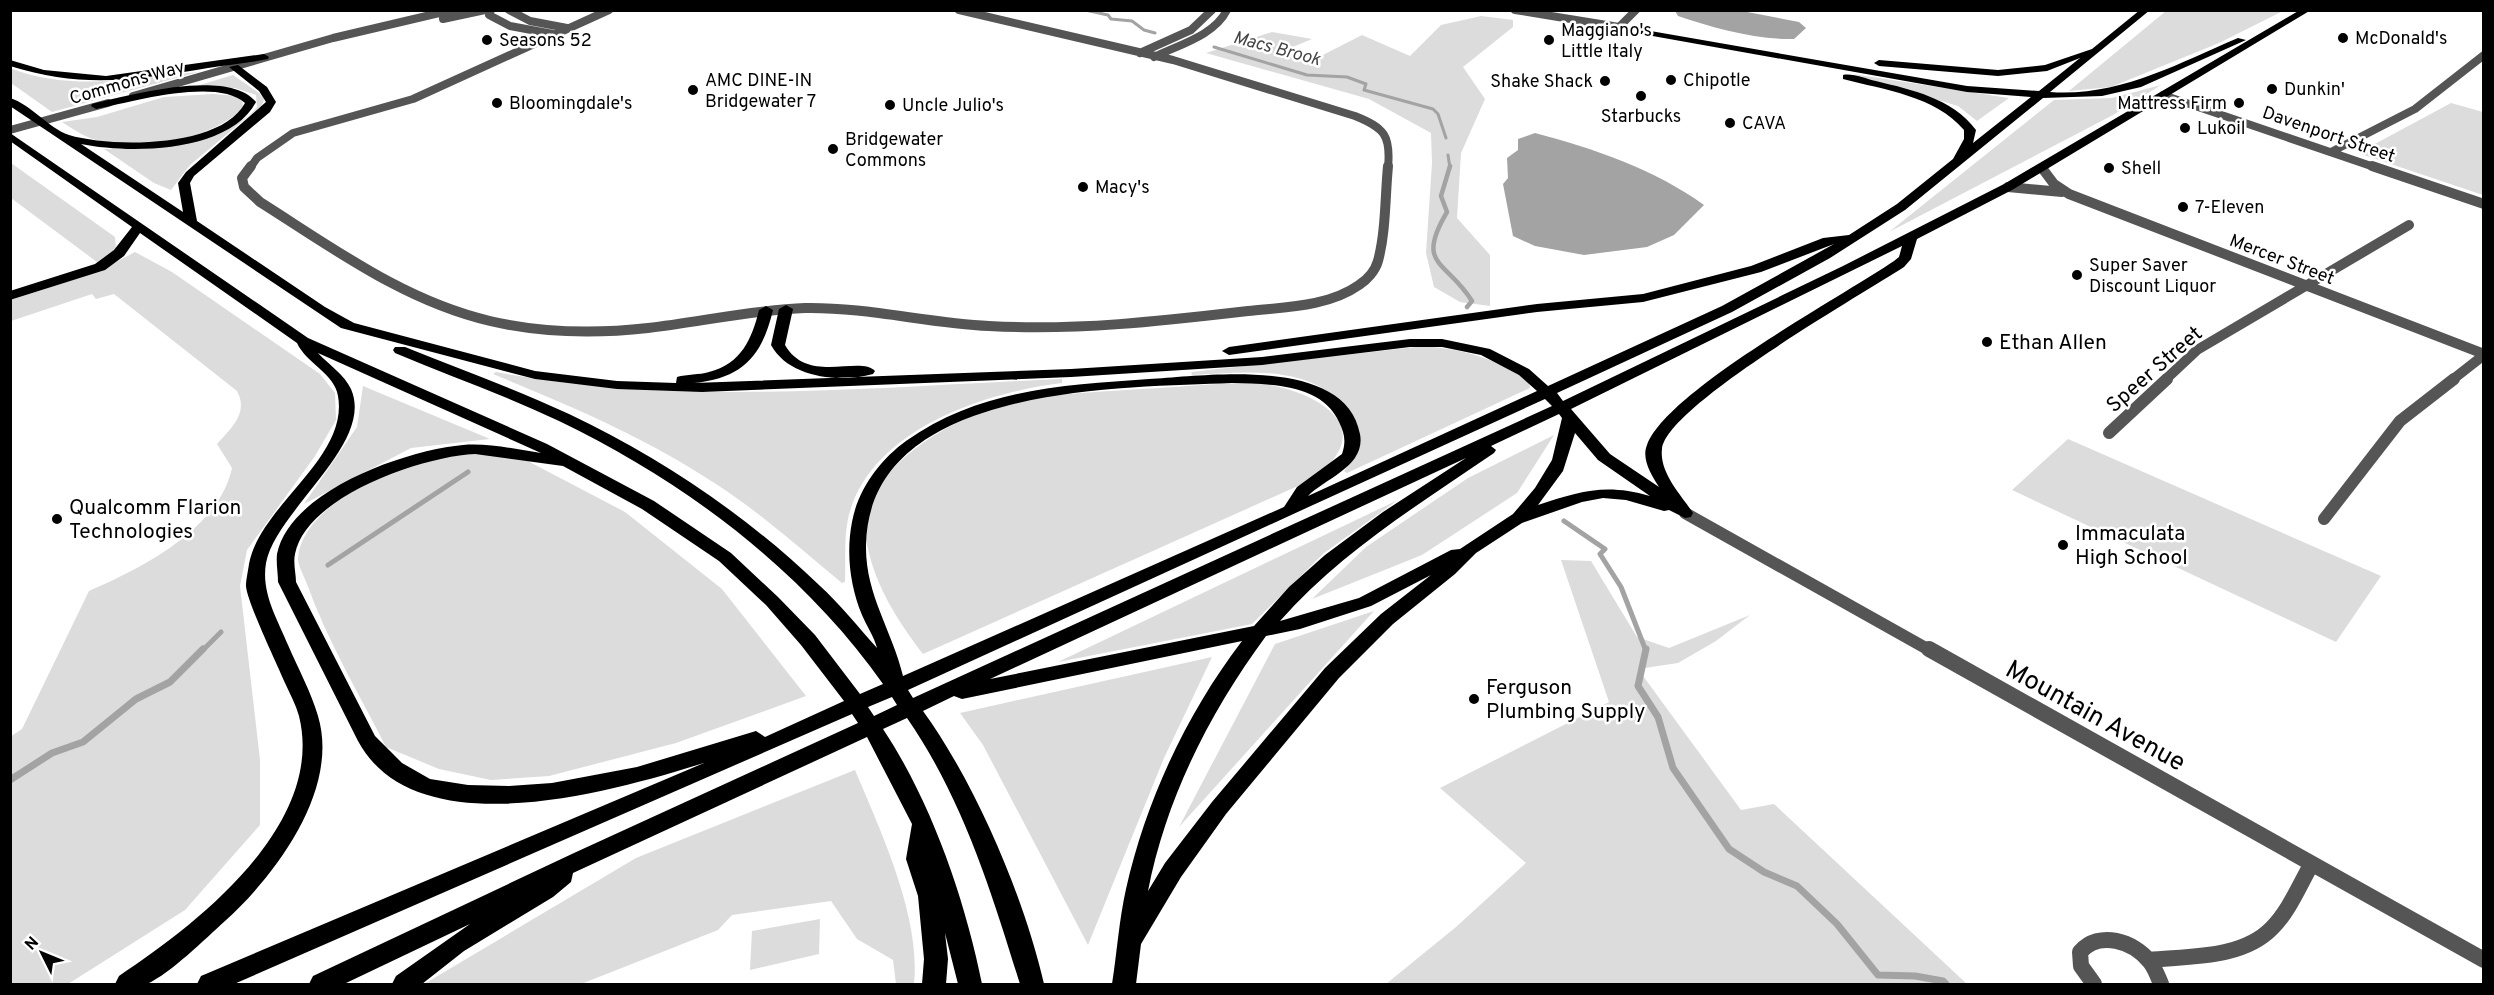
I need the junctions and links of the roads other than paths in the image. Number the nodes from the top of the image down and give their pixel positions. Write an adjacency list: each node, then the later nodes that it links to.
1 (452, 10): 21 (street, Commons Way)
2 (485, 10): 23 (street, Commons Way)
3 (491, 10): 16 (street)
4 (509, 10): 15 (street)
5 (609, 10): 15 (street)
6 (959, 10): 19 (street)
7 (1212, 10): 19 (street)
8 (1227, 10): 22 (street)
9 (1515, 10): 14 (street)
10 (1562, 10): 14 (street)
11 (1636, 10): 14 (street)
12 (2146, 10): 17 (highway)
13 (2305, 10): 18 (highway); 26 (highway)
14 (1622, 24): 17 (highway); 18 (highway)
15 (568, 28): 16 (street)
16 (553, 34): 47 (street)
17 (2106, 43): 33 (highway)
18 (1741, 49): 33 (highway)
19 (1140, 53): 22 (street)
20 (2484, 55): 32 (street)
21 (264, 57): 23 (street, Commons Way); 24 (highway)
22 (1154, 57): 46 (street)
23 (252, 62): 25 (street, Commons Way)
24 (10, 63)
25 (234, 67): 28 (street, Commons Way); 38 (highway)
26 (2163, 96): 32 (street, Davenport Street); 34 (highway)
27 (10, 101): 31 (highway)
28 (91, 107): 29 (street, Commons Way); 31 (highway)
29 (10, 130)
30 (10, 136): 40 (highway)
31 (63, 137): 38 (highway)
32 (2331, 152): 37 (street, Davenport Street)
33 (1955, 166): 41 (highway)
34 (2042, 168): 35 (highway); 36 (street, Mercer Street)
35 (2008, 187): 36 (street, Mercer Street); 42 (highway)
36 (2069, 194): 43 (street, Mercer Street)
37 (2484, 204)
38 (191, 224): 48 (highway)
39 (2409, 225): 43 (street, Speer Street)
40 (138, 226): 44 (highway); 49 (highway)
41 (1857, 236): 45 (highway); 57 (highway)
42 (1911, 237): 54 (highway); 58 (highway)
43 (2306, 286): 50 (street, Mercer Street); 55 (street, Speer Street)
44 (10, 296)
45 (1643, 298): 46 (highway); 51 (highway)
46 (786, 309): 47 (street)
47 (766, 310): 52 (highway)
48 (346, 324): 52 (highway); 62 (highway)
49 (303, 341): 56 (highway); 71 (highway)
50 (2484, 355): 60 (street)
51 (1245, 361): 52 (highway); 53 (highway)
52 (571, 380)
53 (1569, 419): 58 (highway); 59 (highway)
54 (1533, 421): 63 (highway); 68 (highway)
55 (2109, 433)
56 (570, 462): 64 (highway); 65 (highway)
57 (1289, 511): 62 (highway); 64 (highway)
58 (1685, 513): 59 (highway); 67 (street, Mountain Avenue)
59 (1516, 519): 61 (highway)
60 (2324, 519)
61 (1470, 549): 63 (highway); 68 (highway)
62 (876, 646): 77 (highway)
63 (932, 698): 66 (highway)
64 (828, 716): 72 (highway)
65 (922, 822): 75 (highway); 76 (highway)
66 (582, 859): 73 (highway); 74 (highway)
67 (2311, 865): 69 (street); 70 (street, Mountain Avenue)
68 (1132, 938): 78 (highway)
69 (2149, 960): 79 (street); 80 (street)
70 (2484, 960)
71 (127, 984)
72 (209, 984)
73 (321, 984)
74 (404, 984)
75 (934, 984)
76 (970, 984)
77 (1032, 984)
78 (1124, 984)
79 (2092, 984)
80 (2161, 984)

